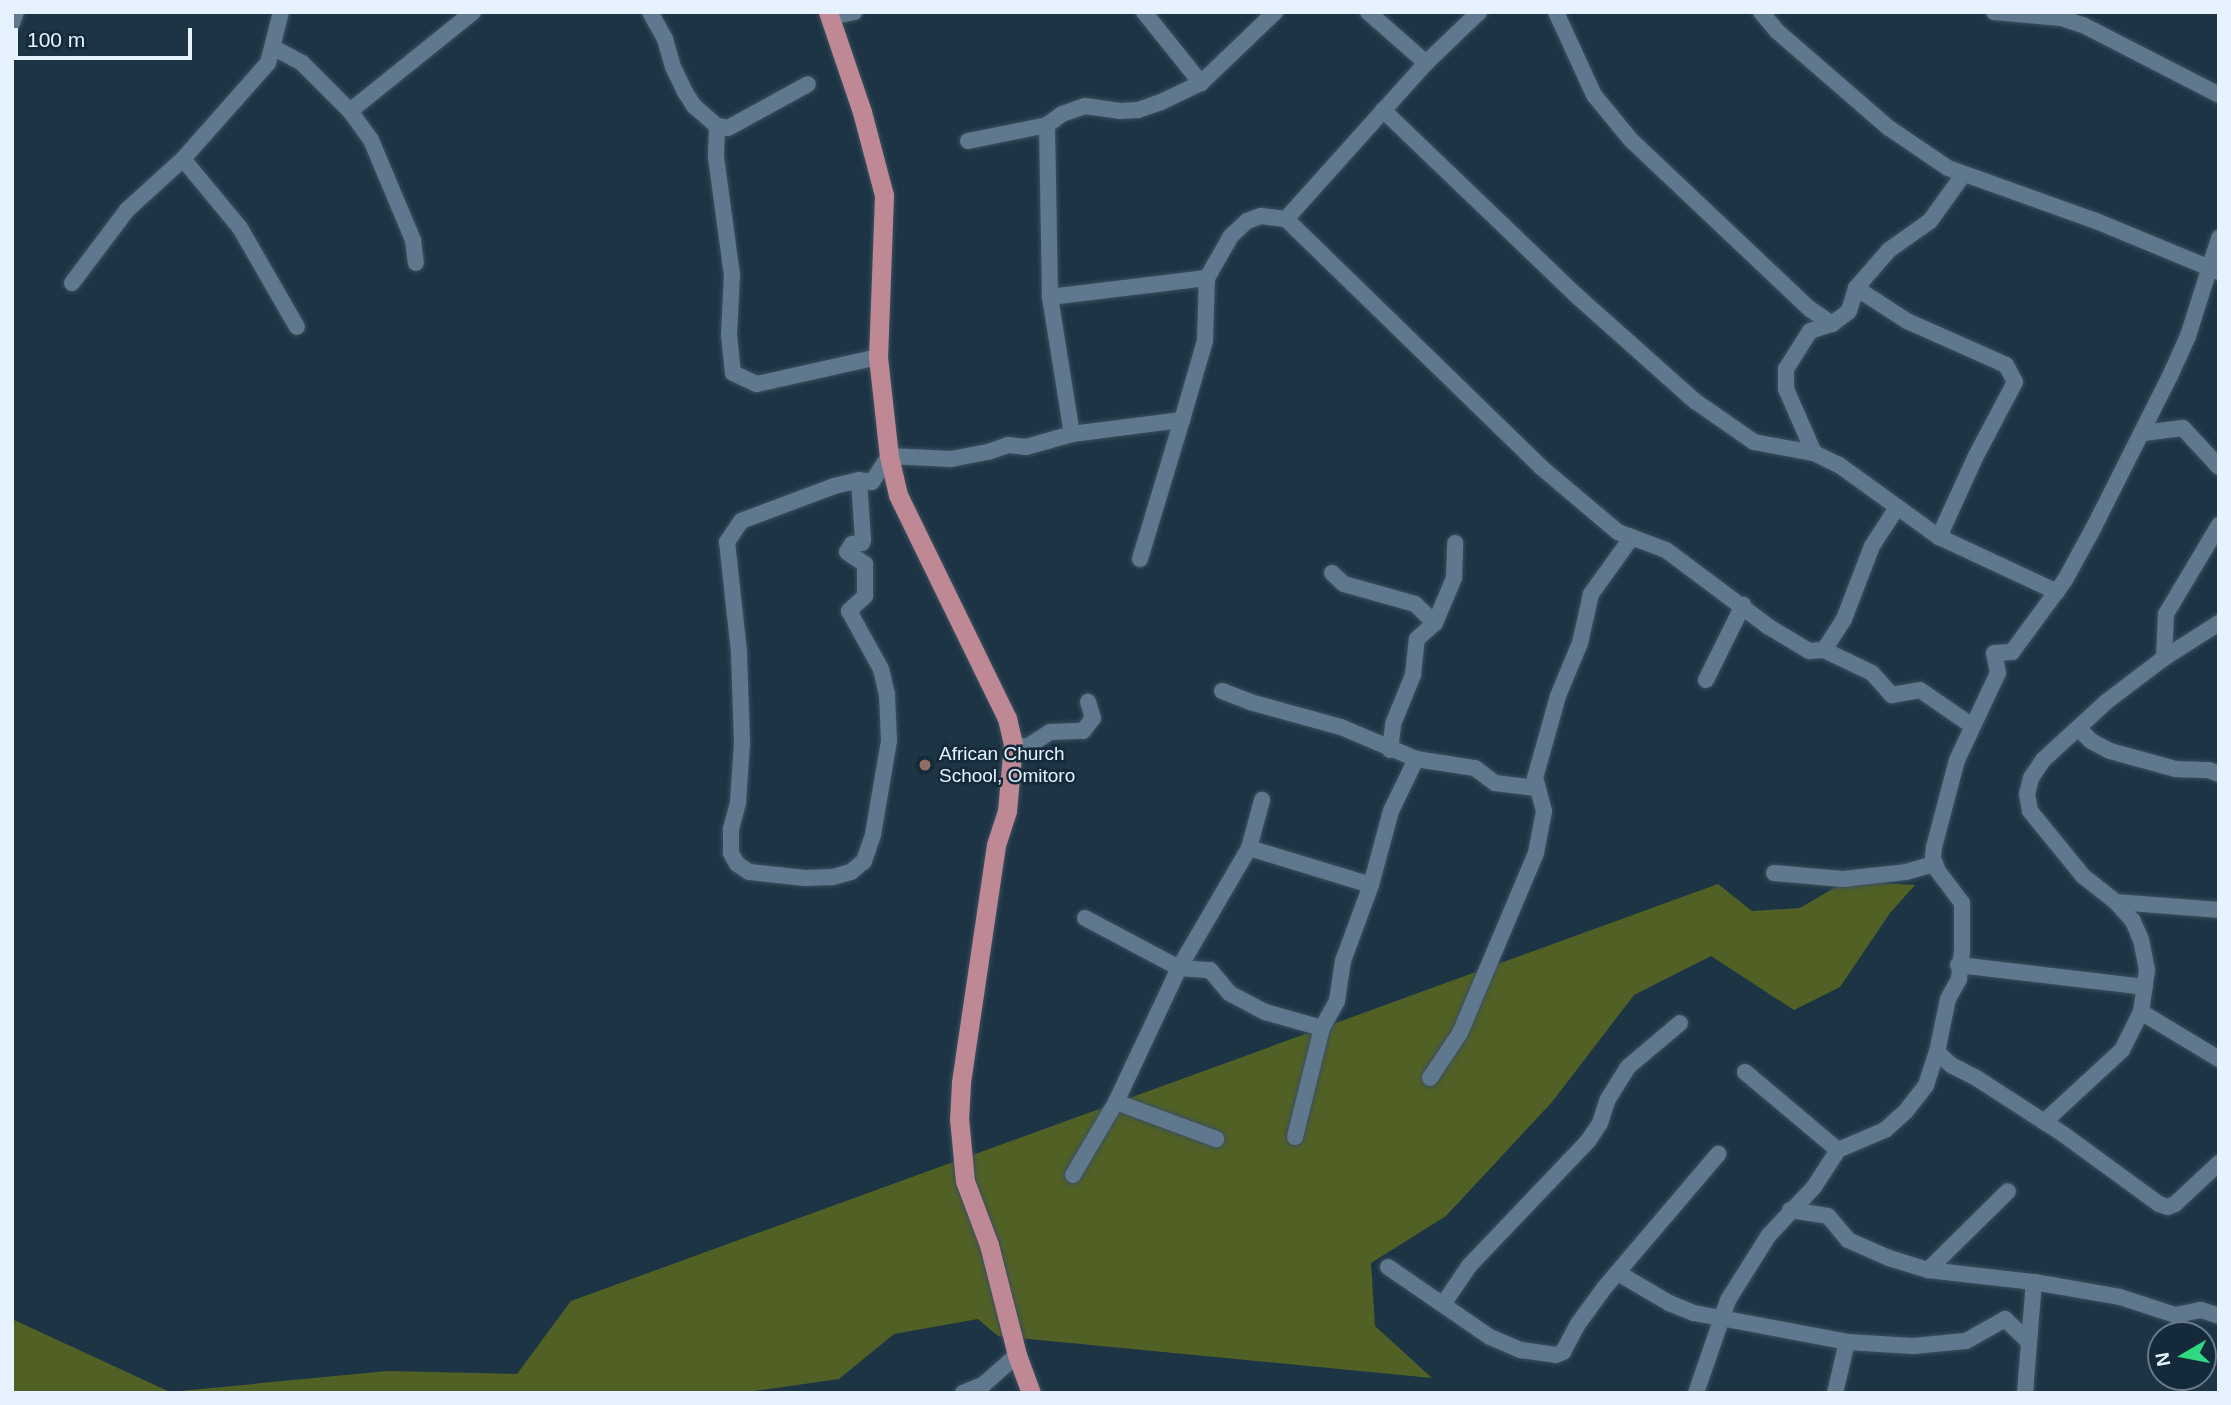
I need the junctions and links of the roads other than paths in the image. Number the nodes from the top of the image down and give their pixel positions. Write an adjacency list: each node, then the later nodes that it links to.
1 (16, 12): 14 (street)
2 (281, 12): 15 (street)
3 (473, 12): 21 (street)
4 (650, 12): 23 (street)
5 (855, 12): 13 (street)
6 (1144, 12): 17 (street)
7 (1275, 12): 17 (street)
8 (1368, 12): 16 (street)
9 (1479, 12): 16 (street)
10 (1556, 12): 35 (street)
11 (1761, 12): 26 (street)
12 (1994, 12): 19 (street)
13 (829, 14): 37 (main road)
14 (12, 23)
15 (274, 48): 21 (street); 25 (street)
16 (1426, 63): 20 (street)
17 (1200, 83): 22 (street)
18 (808, 84): 23 (street)
19 (2219, 94)
20 (1383, 110): 27 (street); 42 (street)
21 (350, 111): 29 (street)
22 (1047, 125): 24 (street); 34 (street)
23 (717, 126): 37 (street)
24 (968, 141)
25 (183, 159): 32 (street); 36 (street)
26 (1963, 174): 30 (street); 33 (street)
27 (1286, 219): 31 (street); 49 (street)
28 (2219, 238): 30 (street)
29 (416, 263)
30 (2213, 269): 40 (street)
31 (1207, 278): 34 (street); 38 (street)
32 (72, 283)
33 (1856, 288): 35 (street); 50 (street)
34 (1051, 297): 41 (street)
35 (1832, 324): 39 (street)
36 (297, 327)
37 (878, 357): 44 (main road)
38 (1182, 420): 41 (street); 52 (street)
39 (1807, 433): 42 (street); 43 (street)
40 (2143, 433): 45 (street); 54 (street)
41 (1072, 434): 44 (street)
42 (1791, 448): 43 (street)
43 (1814, 453): 47 (street)
44 (889, 456): 46 (street); 65 (main road)
45 (2219, 467)
46 (859, 481): 46 (street)
47 (1896, 509): 50 (street); 58 (street)
48 (2219, 525): 59 (street)
49 (1632, 537): 55 (street); 69 (street)
50 (1939, 537): 54 (street)
51 (1455, 543): 56 (street)
52 (1140, 559)
53 (1332, 573): 56 (street)
54 (2057, 592): 63 (street)
55 (1743, 605): 58 (street); 60 (street)
56 (1435, 623): 66 (street)
57 (2219, 623): 59 (street)
58 (1824, 650): 63 (street)
59 (2164, 658): 64 (street)
60 (1706, 680)
61 (1222, 691): 66 (street)
62 (1088, 702): 65 (street)
63 (1971, 725): 72 (street)
64 (2078, 728): 68 (street); 75 (street)
65 (1013, 744): 109 (main road)
66 (1390, 750): 67 (street)
67 (1416, 759): 69 (street); 74 (street)
68 (2219, 774)
69 (1536, 788): 88 (street)
70 (1262, 800): 71 (street)
71 (1250, 848): 74 (street); 79 (street)
72 (1934, 863): 73 (street); 78 (street)
73 (1774, 873)
74 (1371, 885): 83 (street)
75 (2116, 902): 76 (street); 80 (street)
76 (2219, 910)
77 (1086, 918): 79 (street)
78 (1958, 965): 80 (street); 84 (street)
79 (1179, 968): 83 (street); 90 (street)
80 (2145, 987): 81 (street)
81 (2141, 1012): 85 (street); 91 (street)
82 (1680, 1023): 104 (street)
83 (1322, 1028): 92 (street)
84 (1937, 1052): 86 (street); 89 (street)
85 (2219, 1059)
86 (1951, 1065): 89 (street); 91 (street)
87 (1745, 1072): 94 (street)
88 (1430, 1078)
89 (1928, 1080): 94 (street)
90 (1115, 1102): 93 (street); 97 (street)
91 (2044, 1122): 96 (street)
92 (1295, 1137)
93 (1216, 1139)
94 (1838, 1150): 99 (street)
95 (1718, 1154): 102 (street)
96 (2219, 1163)
97 (1073, 1175)
98 (2008, 1191): 101 (street)
99 (1790, 1210): 101 (street); 106 (street)
100 (1388, 1267): 104 (street)
101 (1928, 1270): 103 (street)
102 (1618, 1273): 104 (street); 106 (street)
103 (2034, 1282): 105 (street); 107 (street)
104 (1444, 1303)
105 (2219, 1316)
106 (1721, 1318): 108 (street); 112 (street)
107 (2028, 1341): 108 (street); 114 (street)
108 (1847, 1342): 113 (street)
109 (1017, 1355): 110 (street); 111 (main road)
110 (963, 1393)
111 (1031, 1393)
112 (1696, 1393)
113 (1835, 1393)
114 (2025, 1393)

